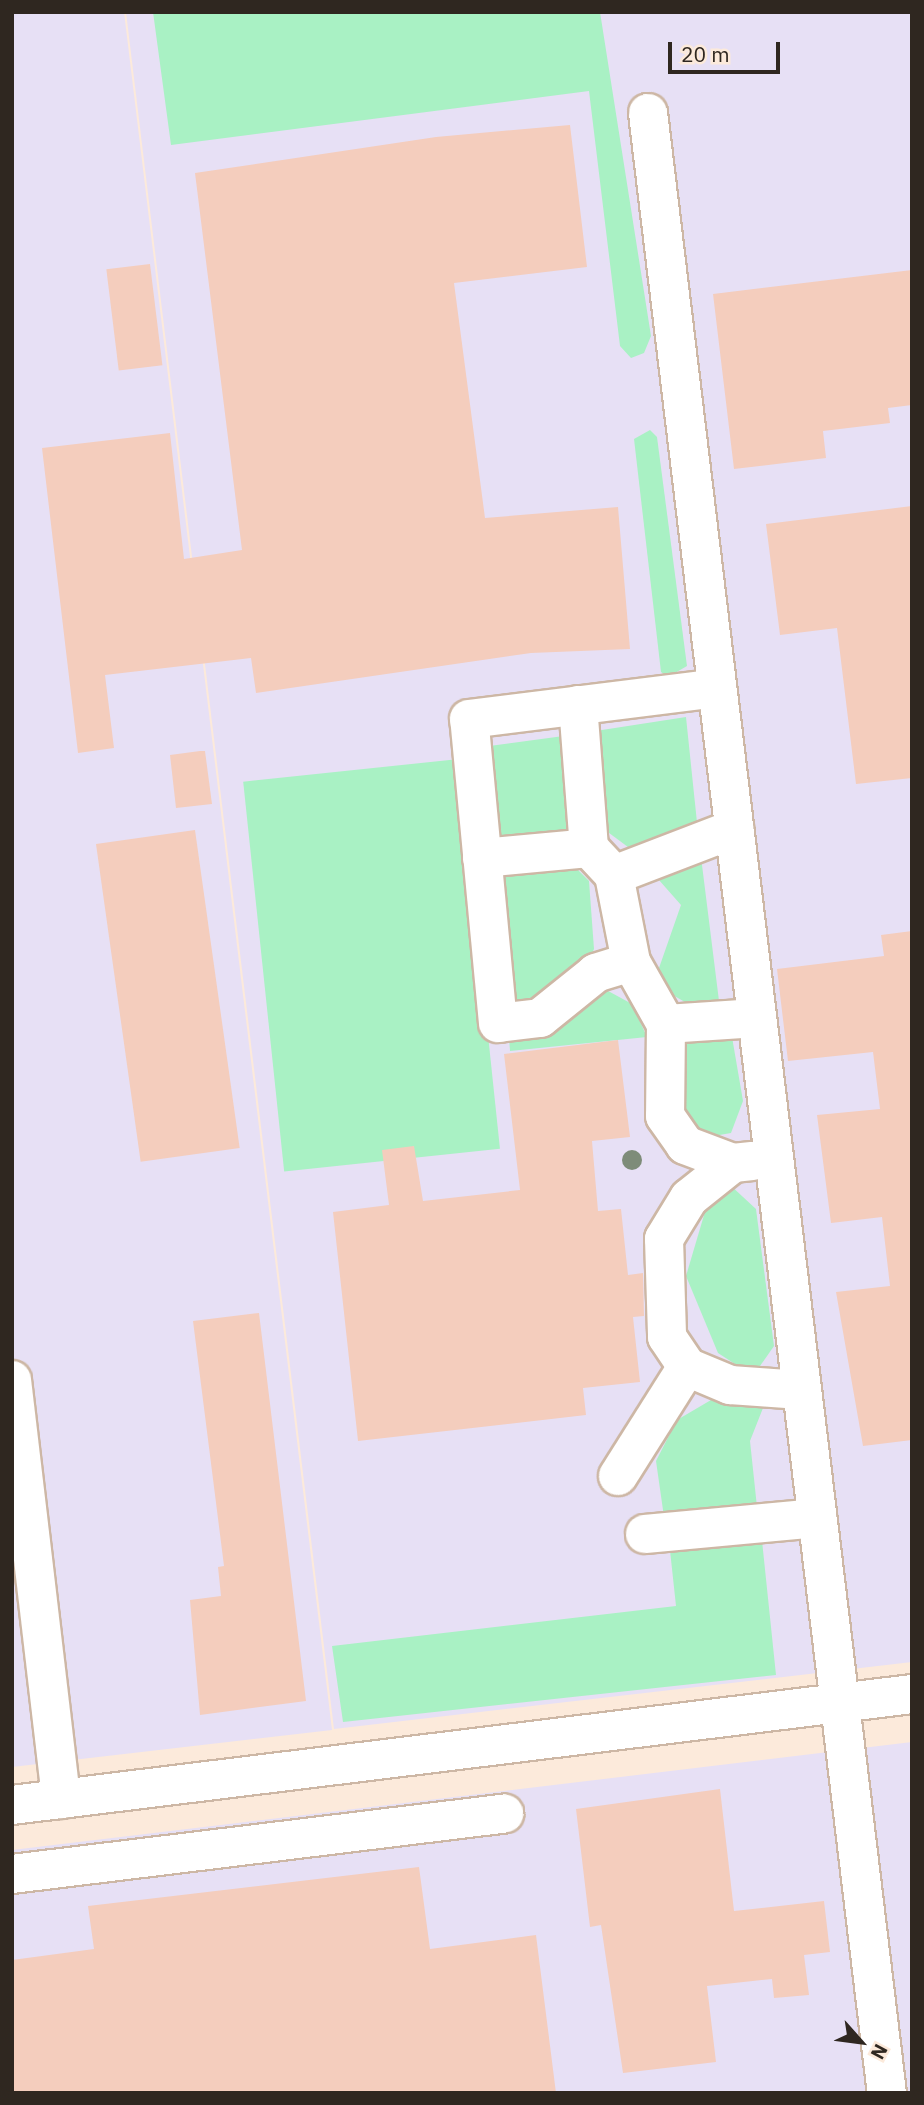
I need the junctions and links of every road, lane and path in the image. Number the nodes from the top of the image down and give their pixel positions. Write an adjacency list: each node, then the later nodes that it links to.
1 (648, 113): 2 (street)
2 (717, 688): 3 (street); 4 (street)
3 (578, 705): 5 (street); 6 (street)
4 (734, 829): 7 (street); 9 (street)
5 (589, 848): 6 (street); 7 (street)
6 (482, 858): 8 (street)
7 (614, 875): 8 (street)
8 (631, 962): 10 (street)
9 (757, 1018): 10 (street); 11 (street)
10 (666, 1024): 12 (street)
11 (774, 1159): 12 (street); 15 (street)
12 (733, 1163): 13 (street)
13 (687, 1367): 15 (street); 16 (street)
14 (12, 1380): 21 (street)
15 (801, 1390): 17 (street)
16 (618, 1476)
17 (817, 1518): 18 (street); 20 (street)
18 (645, 1534)
19 (912, 1694): 20 (street)
20 (839, 1703): 21 (street); 25 (street)
21 (61, 1799): 22 (street)
22 (12, 1805)
23 (504, 1814): 24 (street)
24 (12, 1874)
25 (887, 2093)

